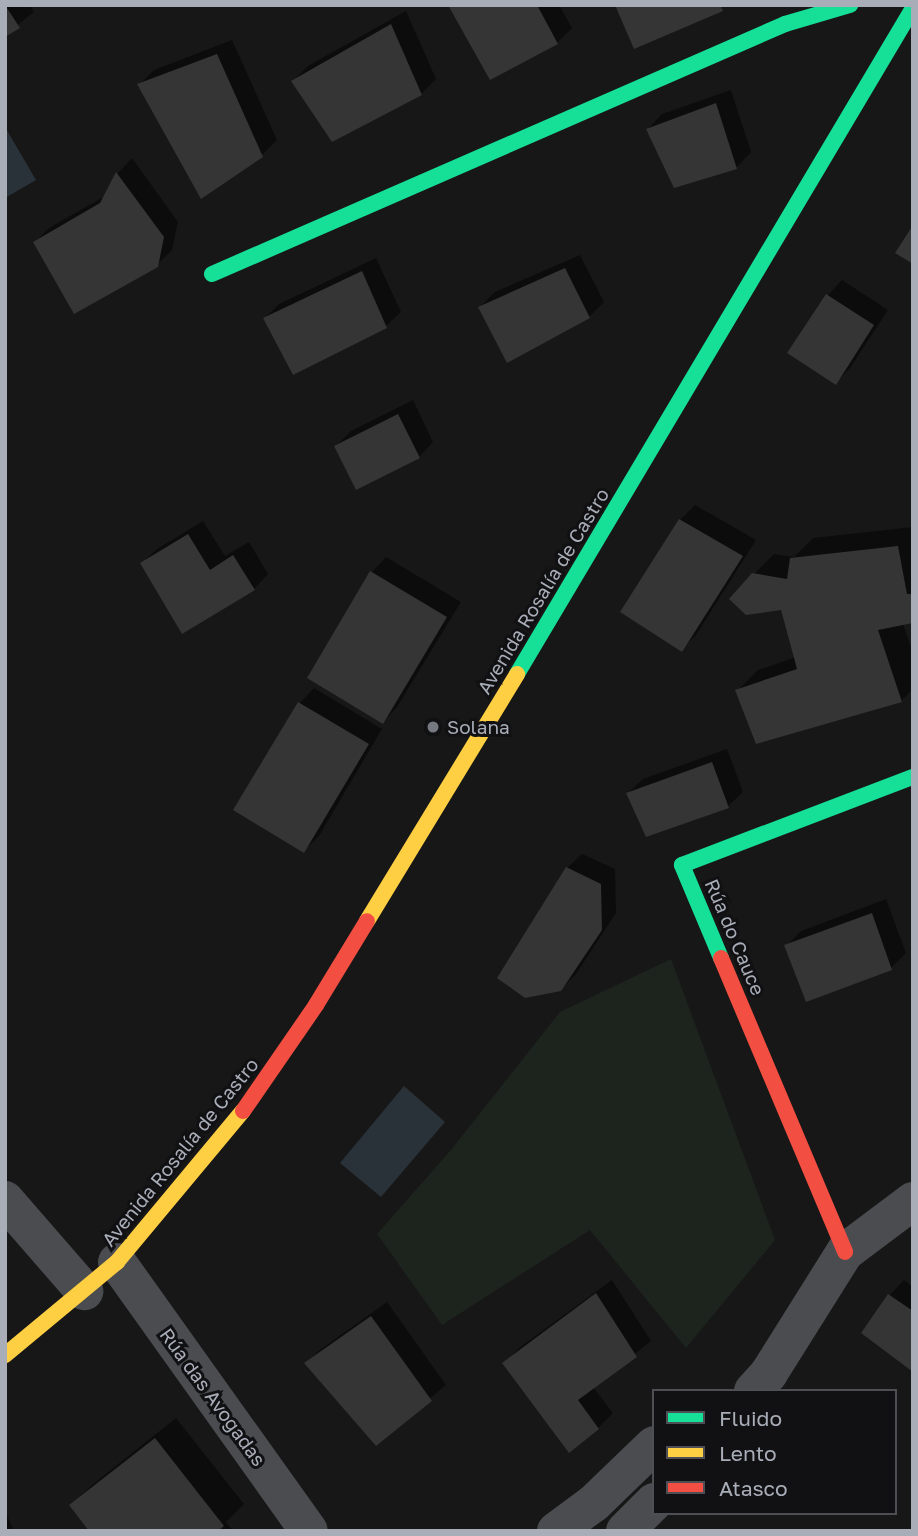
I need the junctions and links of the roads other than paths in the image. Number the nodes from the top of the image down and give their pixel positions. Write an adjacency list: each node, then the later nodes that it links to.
1 (850, 5): 3 (street)
2 (913, 8): 8 (street, Avenida Rosalía de Castro)
3 (212, 274)
4 (913, 777): 7 (street, Rúa do Cauce)
5 (5, 1200): 9 (street)
6 (913, 1201): 7 (street)
7 (845, 1252): 11 (street)
8 (117, 1262): 9 (street, Avenida Rosalía de Castro); 14 (street, Rúa das Avogadas)
9 (84, 1292): 10 (street, Avenida Rosalía de Castro)
10 (5, 1355)
11 (754, 1385)
12 (652, 1447): 15 (street)
13 (652, 1504): 16 (street)
14 (309, 1531)
15 (556, 1531)
16 (625, 1531)

